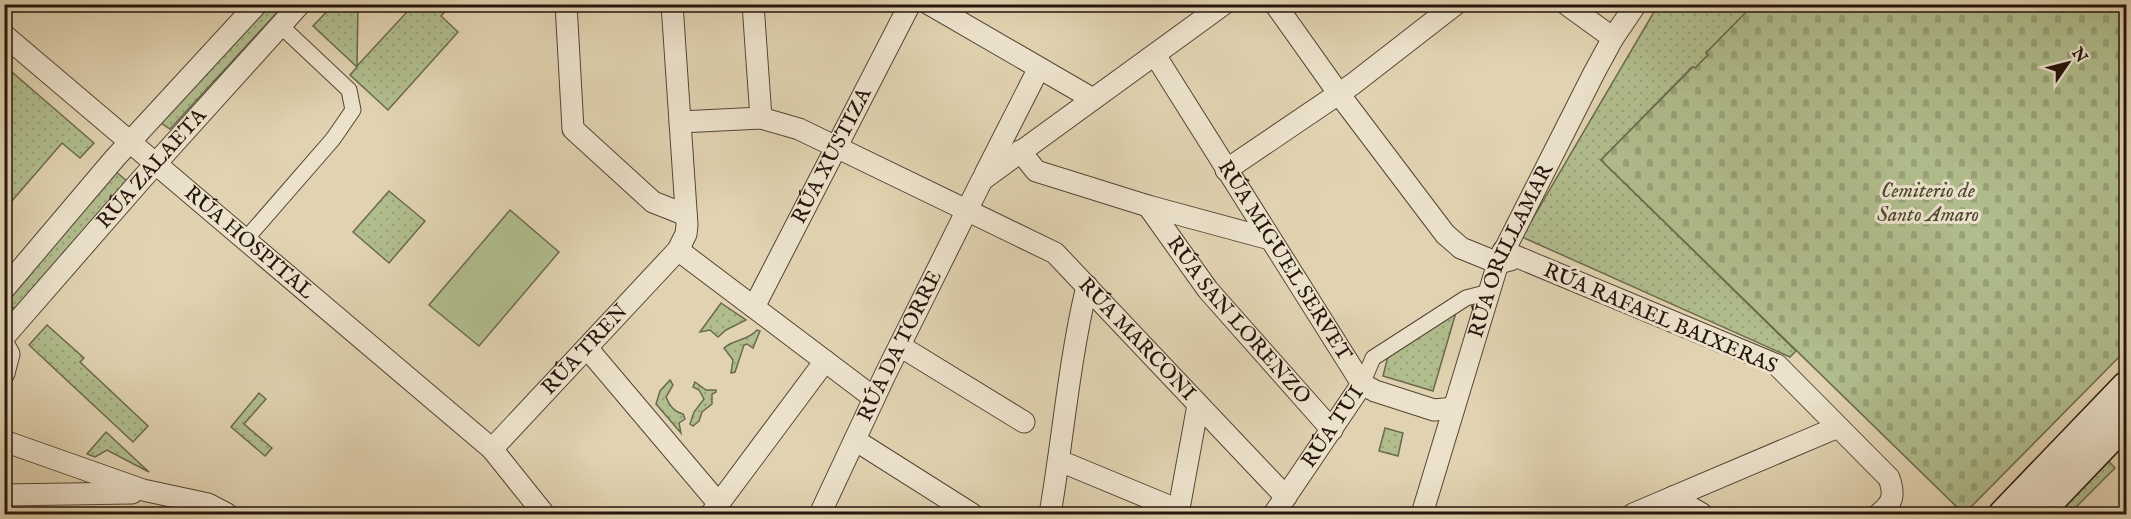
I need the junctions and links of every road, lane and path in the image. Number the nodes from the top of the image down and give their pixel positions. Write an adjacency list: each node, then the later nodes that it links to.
1 (257, 4): 22 (street, RÚA ZALAETA)
2 (300, 4): 13 (street, RÚA ZALAETA)
3 (566, 4): 30 (street)
4 (672, 4): 21 (street)
5 (753, 4): 20 (street)
6 (910, 4): 23 (street, RÚA XUSTIZA)
7 (929, 4): 17 (street)
8 (1224, 4): 16 (street, RÚA DA TORRE)
9 (1275, 4): 18 (street, RÚA RAFAEL BAIXERAS)
10 (1456, 4): 18 (street)
11 (1566, 4): 15 (street)
12 (1636, 4): 15 (street, RÚA ORILLAMAR)
13 (281, 26): 25 (street, RÚA ZALAETA); 31 (street)
14 (4, 34): 22 (street, RÚA HOSPITAL)
15 (1614, 38): 34 (street, RÚA ORILLAMAR)
16 (1155, 55): 19 (street, RÚA DA TORRE); 26 (street, RÚA MIGUEL SERVET)
17 (1039, 68): 19 (street); 27 (street, RÚA DA TORRE)
18 (1340, 94): 26 (street); 34 (street, RÚA RAFAEL BAIXERAS)
19 (1093, 99): 24 (street, RÚA DA TORRE)
20 (761, 118): 21 (street, RÚA MARCONI); 23 (street, RÚA MARCONI)
21 (680, 122): 30 (street)
22 (130, 141): 25 (street, RÚA HOSPITAL); 36 (street, RÚA ZALAETA)
23 (837, 147): 29 (street, RÚA MARCONI); 38 (street, RÚA XUSTIZA)
24 (1020, 151): 27 (street, RÚA DA TORRE); 28 (street)
25 (156, 163): 31 (street, RÚA HOSPITAL); 39 (street, RÚA ZALAETA)
26 (1226, 170): 32 (street, RÚA MIGUEL SERVET)
27 (982, 180): 29 (street, RÚA DA TORRE)
28 (1148, 206): 32 (street); 53 (street, RÚA SAN LORENZO)
29 (966, 211): 35 (street, RÚA MARCONI); 41 (street, RÚA DA TORRE)
30 (686, 215): 33 (street)
31 (246, 239): 56 (street, RÚA HOSPITAL)
32 (1270, 239): 45 (street, RÚA MIGUEL SERVET)
33 (678, 250): 38 (street); 42 (street, RÚA TREN)
34 (1506, 257): 37 (street, RÚA ORILLAMAR); 52 (street, RÚA RAFAEL BAIXERAS)
35 (1087, 286): 48 (street, RÚA MARCONI); 58 (street)
36 (4, 289)
37 (1489, 292): 45 (street, RÚA TUI); 49 (street, RÚA ORILLAMAR)
38 (754, 307): 43 (street)
39 (4, 337)
40 (4, 345): 44 (street)
41 (900, 346): 47 (street, RÚA DA TORRE); 50 (street)
42 (587, 348): 56 (street, RÚA TREN); 64 (street)
43 (825, 361): 47 (street); 64 (street)
44 (4, 373)
45 (1362, 384): 49 (street, RÚA MIGUEL SERVET); 53 (street, RÚA TUI)
46 (2127, 386): 76 (main road)
47 (874, 398): 54 (street, RÚA DA TORRE)
48 (1198, 405): 62 (street, RÚA MARCONI); 65 (street)
49 (1454, 408): 72 (street, RÚA ORILLAMAR)
50 (1024, 422)
51 (2127, 422): 77 (main road)
52 (1838, 427): 63 (street); 75 (street, RÚA RAFAEL BAIXERAS)
53 (1332, 430): 62 (street, RÚA TUI)
54 (855, 440): 66 (street, RÚA DA TORRE); 69 (street)
55 (6, 446): 57 (street)
56 (492, 449): 68 (street, RÚA HOSPITAL)
57 (55, 460): 59 (street); 60 (street)
58 (1060, 460): 65 (street); 70 (street)
59 (151, 493): 60 (street); 67 (street)
60 (45, 494): 61 (street)
61 (4, 495)
62 (1286, 497): 71 (street, RÚA TUI)
63 (1673, 497): 73 (street); 74 (street)
64 (715, 509)
65 (1174, 511)
66 (825, 513)
67 (226, 514)
68 (544, 514)
69 (972, 514)
70 (1050, 514)
71 (1274, 514)
72 (1422, 514)
73 (1633, 514)
74 (1702, 514)
75 (1879, 514)
76 (2003, 514)
77 (2038, 514)

